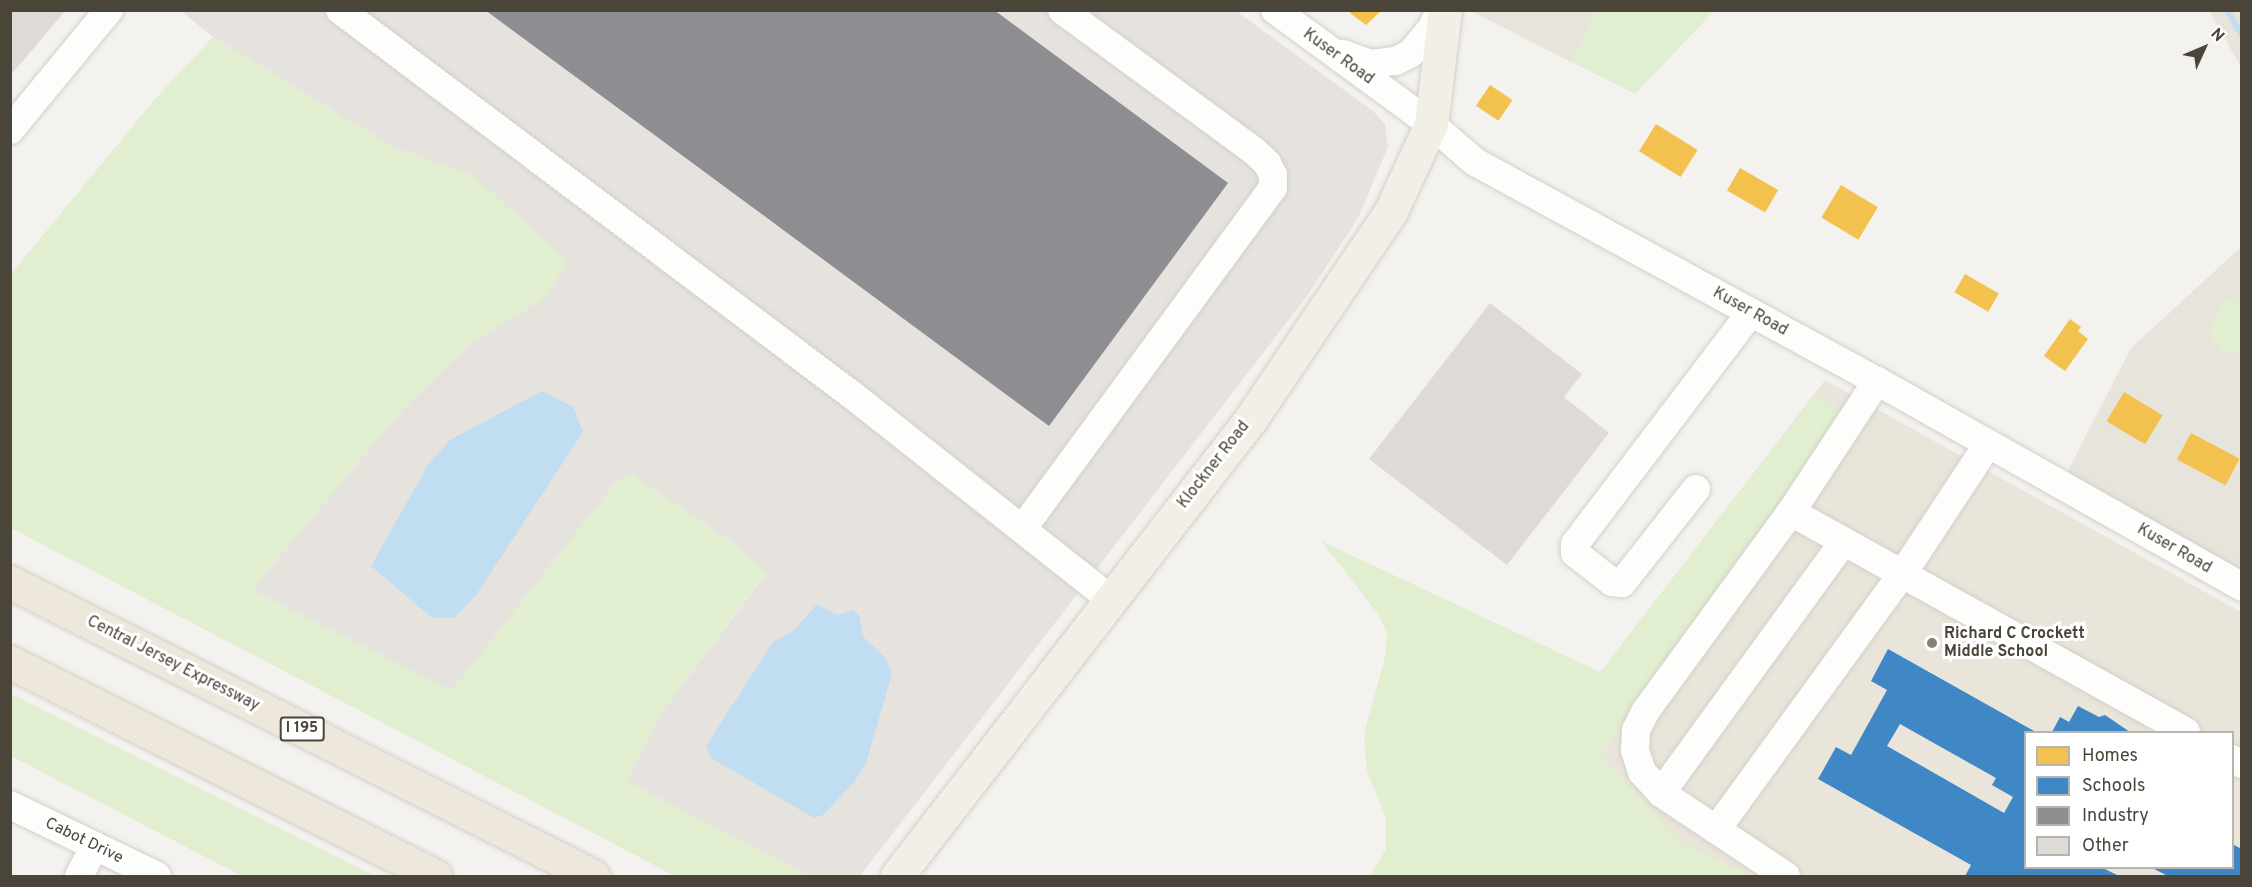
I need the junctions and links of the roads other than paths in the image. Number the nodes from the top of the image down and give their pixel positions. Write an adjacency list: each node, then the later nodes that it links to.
1 (109, 10): 9 (street)
2 (340, 10): 15 (street)
3 (1062, 10): 15 (street)
4 (1275, 10): 7 (street, Kuser Road)
5 (1440, 10): 7 (street)
6 (1445, 10): 8 (main road, Klockner Road)
7 (1326, 48): 8 (street, Kuser Road)
8 (1431, 124): 10 (street, Kuser Road); 20 (main road, Klockner Road)
9 (10, 130)
10 (1751, 312): 11 (street, Kuser Road); 13 (street)
11 (1877, 381): 12 (street, Kuser Road); 14 (street)
12 (1988, 444): 17 (street); 19 (street, Kuser Road)
13 (1696, 489)
14 (1791, 512): 16 (street); 23 (street)
15 (1023, 528): 20 (street)
16 (1844, 541): 17 (street); 23 (street)
17 (1903, 573): 22 (street); 25 (street)
18 (10, 582): 30 (highway, Central Jersey Expressway / I 195)
19 (2241, 587)
20 (1110, 600): 31 (main road, Klockner Road)
21 (10, 662): 29 (highway)
22 (2184, 731)
23 (1661, 793): 25 (street)
24 (10, 805): 26 (street, Cabot Drive)
25 (1716, 830): 32 (street)
26 (95, 846): 27 (street); 28 (street, Cabot Drive)
27 (79, 876)
28 (157, 876)
29 (435, 876)
30 (593, 876)
31 (897, 876)
32 (1786, 876)

